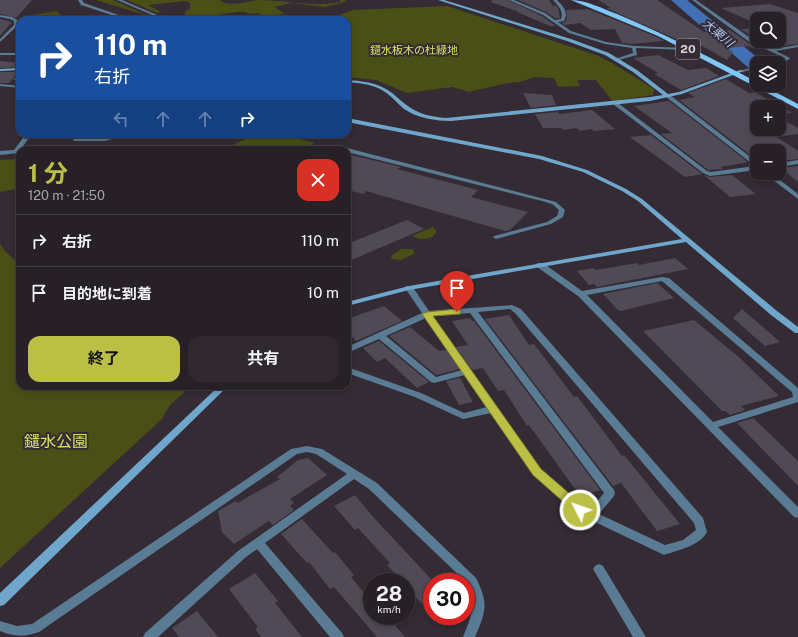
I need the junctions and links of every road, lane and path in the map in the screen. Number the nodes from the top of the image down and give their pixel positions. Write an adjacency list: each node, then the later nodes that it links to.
1 (80, 0): 10 (street)
2 (119, 0): 11 (street)
3 (440, 0): 21 (street)
4 (511, 0): 12 (street)
5 (555, 0): 12 (street)
6 (573, 0): 16 (main road, 20)
7 (584, 0): 25 (main road, 20)
8 (694, 0): 17 (street)
9 (0, 16): 13 (street)
10 (119, 16)
11 (157, 16)
12 (554, 21): 15 (street)
13 (0, 41)
14 (798, 46): 17 (street)
15 (634, 47): 16 (street); 21 (street)
16 (687, 49): 26 (main road, 20)
17 (771, 50): 20 (street)
18 (0, 54): 19 (street)
19 (16, 54)
20 (784, 56)
21 (618, 60): 32 (street)
22 (750, 68): 25 (street)
23 (16, 69): 24 (street)
24 (0, 70)
25 (742, 71): 26 (street); 27 (main road, 20)
26 (734, 73): 32 (street); 35 (main road, 20)
27 (750, 75)
28 (351, 81): 34 (street)
29 (0, 85): 30 (street)
30 (16, 87)
31 (783, 92): 33 (main road)
32 (668, 96): 34 (street); 42 (street)
33 (798, 100)
34 (616, 104): 45 (street)
35 (798, 107)
36 (351, 121): 49 (street)
37 (77, 138): 38 (street)
38 (110, 138)
39 (351, 151): 48 (street)
40 (16, 152): 41 (street)
41 (0, 154)
42 (750, 160)
43 (798, 162): 44 (street)
44 (786, 164)
45 (750, 167)
46 (776, 180): 47 (street)
47 (798, 197)
48 (496, 237)
49 (688, 240): 50 (street); 56 (street)
50 (540, 265): 51 (street); 52 (street)
51 (408, 288): 53 (street); 55 (street)
52 (582, 294): 63 (street); 63 (street)
53 (351, 303)
54 (472, 310): 55 (street); 66 (street); 66 (street)
55 (427, 314): 57 (street); 60 (street)
56 (798, 331)
57 (380, 336): 58 (street); 60 (street)
58 (351, 348)
59 (351, 371): 62 (street)
60 (467, 372): 62 (street)
61 (220, 390): 69 (street)
62 (493, 409): 66 (street)
63 (711, 426): 65 (street)
64 (354, 474): 67 (street); 70 (street); 73 (street)
65 (798, 514)
66 (592, 516)
67 (258, 544): 71 (street); 72 (street)
68 (599, 568): 74 (street)
69 (0, 601)
70 (0, 626)
71 (149, 637)
72 (338, 637)
73 (469, 637)
74 (640, 637)

